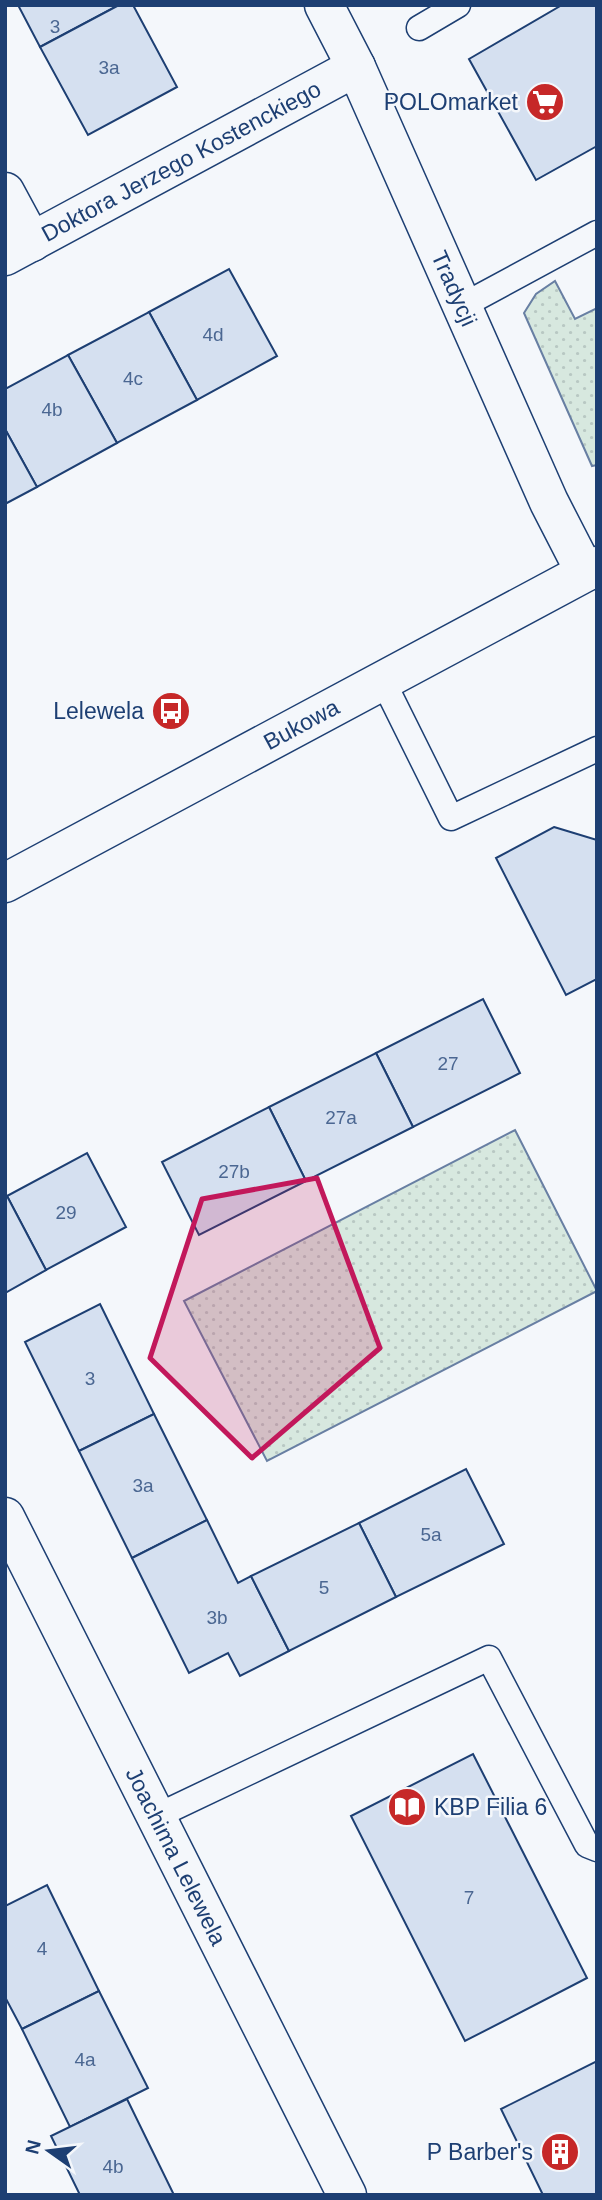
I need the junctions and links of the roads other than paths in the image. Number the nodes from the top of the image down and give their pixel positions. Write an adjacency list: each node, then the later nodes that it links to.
1 (324, 5): 4 (street, Tradycji)
2 (458, 5): 3 (lane)
3 (419, 28)
4 (356, 67): 7 (street, Doktora Jerzego Kostenckiego); 8 (street, Tradycji)
5 (5, 192): 7 (street)
6 (597, 233): 8 (lane)
7 (19, 249)
8 (461, 306): 9 (street, Tradycji)
9 (591, 569): 10 (street, Bukowa)
10 (383, 681): 11 (lane); 12 (street, Bukowa)
11 (597, 749)
12 (5, 883)
13 (5, 1517): 14 (street, Joachima Lelewela)
14 (157, 1816): 15 (lane); 16 (street, Joachima Lelewela)
15 (597, 1849)
16 (347, 2195)

